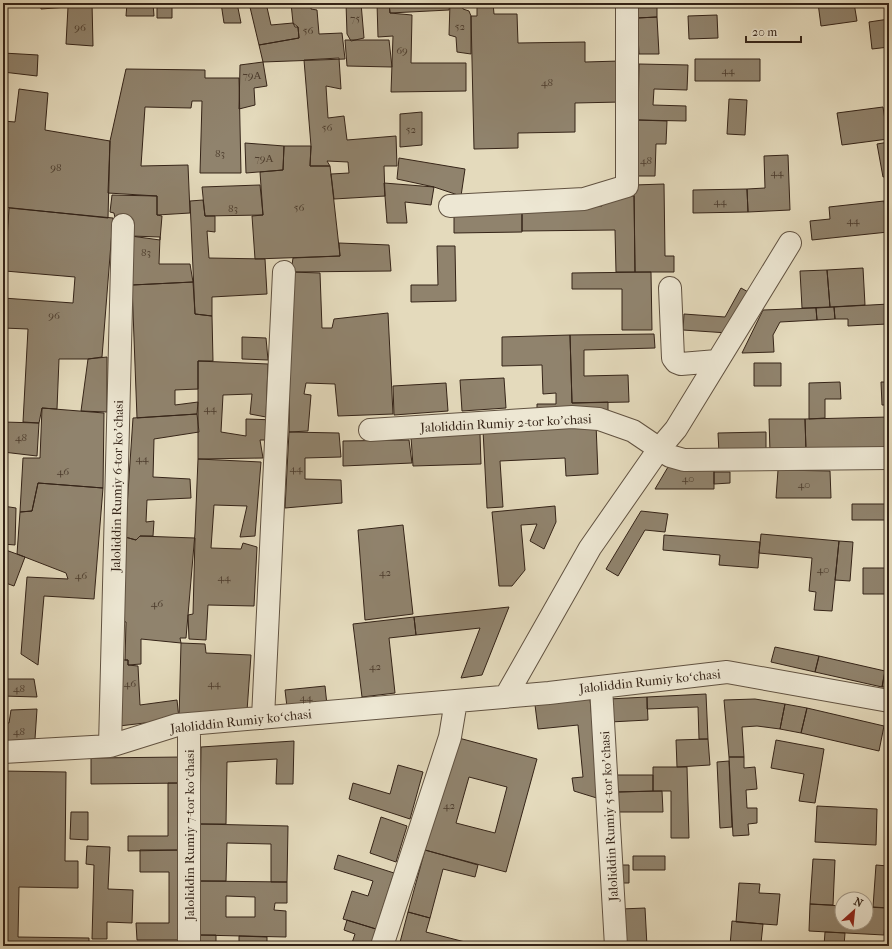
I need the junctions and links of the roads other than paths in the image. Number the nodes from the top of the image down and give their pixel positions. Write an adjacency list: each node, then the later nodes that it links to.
1 (627, 3): 2 (street)
2 (450, 206)
3 (123, 225): 17 (street, Jaloliddin Rumiy 6-tor koʼchasi)
4 (790, 243): 7 (street)
5 (284, 272): 15 (street)
6 (670, 288): 7 (street)
7 (717, 361): 9 (street)
8 (370, 430): 9 (street, Jaloliddin Rumiy 2-tor koʼchasi)
9 (659, 449): 10 (street, Jaloliddin Rumiy 2-tor koʼchasi); 12 (street)
10 (889, 458)
11 (601, 687): 12 (street, Jaloliddin Rumiy koʻchasi); 13 (street, Jaloliddin Rumiy koʻchasi); 21 (street, Jaloliddin Rumiy 5-tor koʼchasi)
12 (506, 696): 14 (street, Jaloliddin Rumiy koʻchasi)
13 (889, 700)
14 (456, 701): 15 (street, Jaloliddin Rumiy koʻchasi); 20 (street)
15 (263, 718): 16 (street, Jaloliddin Rumiy koʻchasi)
16 (189, 724): 17 (street, Jaloliddin Rumiy koʻchasi); 19 (street, Jaloliddin Rumiy 7-tor koʼchasi)
17 (110, 746): 18 (street, Jaloliddin Rumiy koʻchasi)
18 (3, 752)
19 (189, 946)
20 (382, 946)
21 (616, 946)

